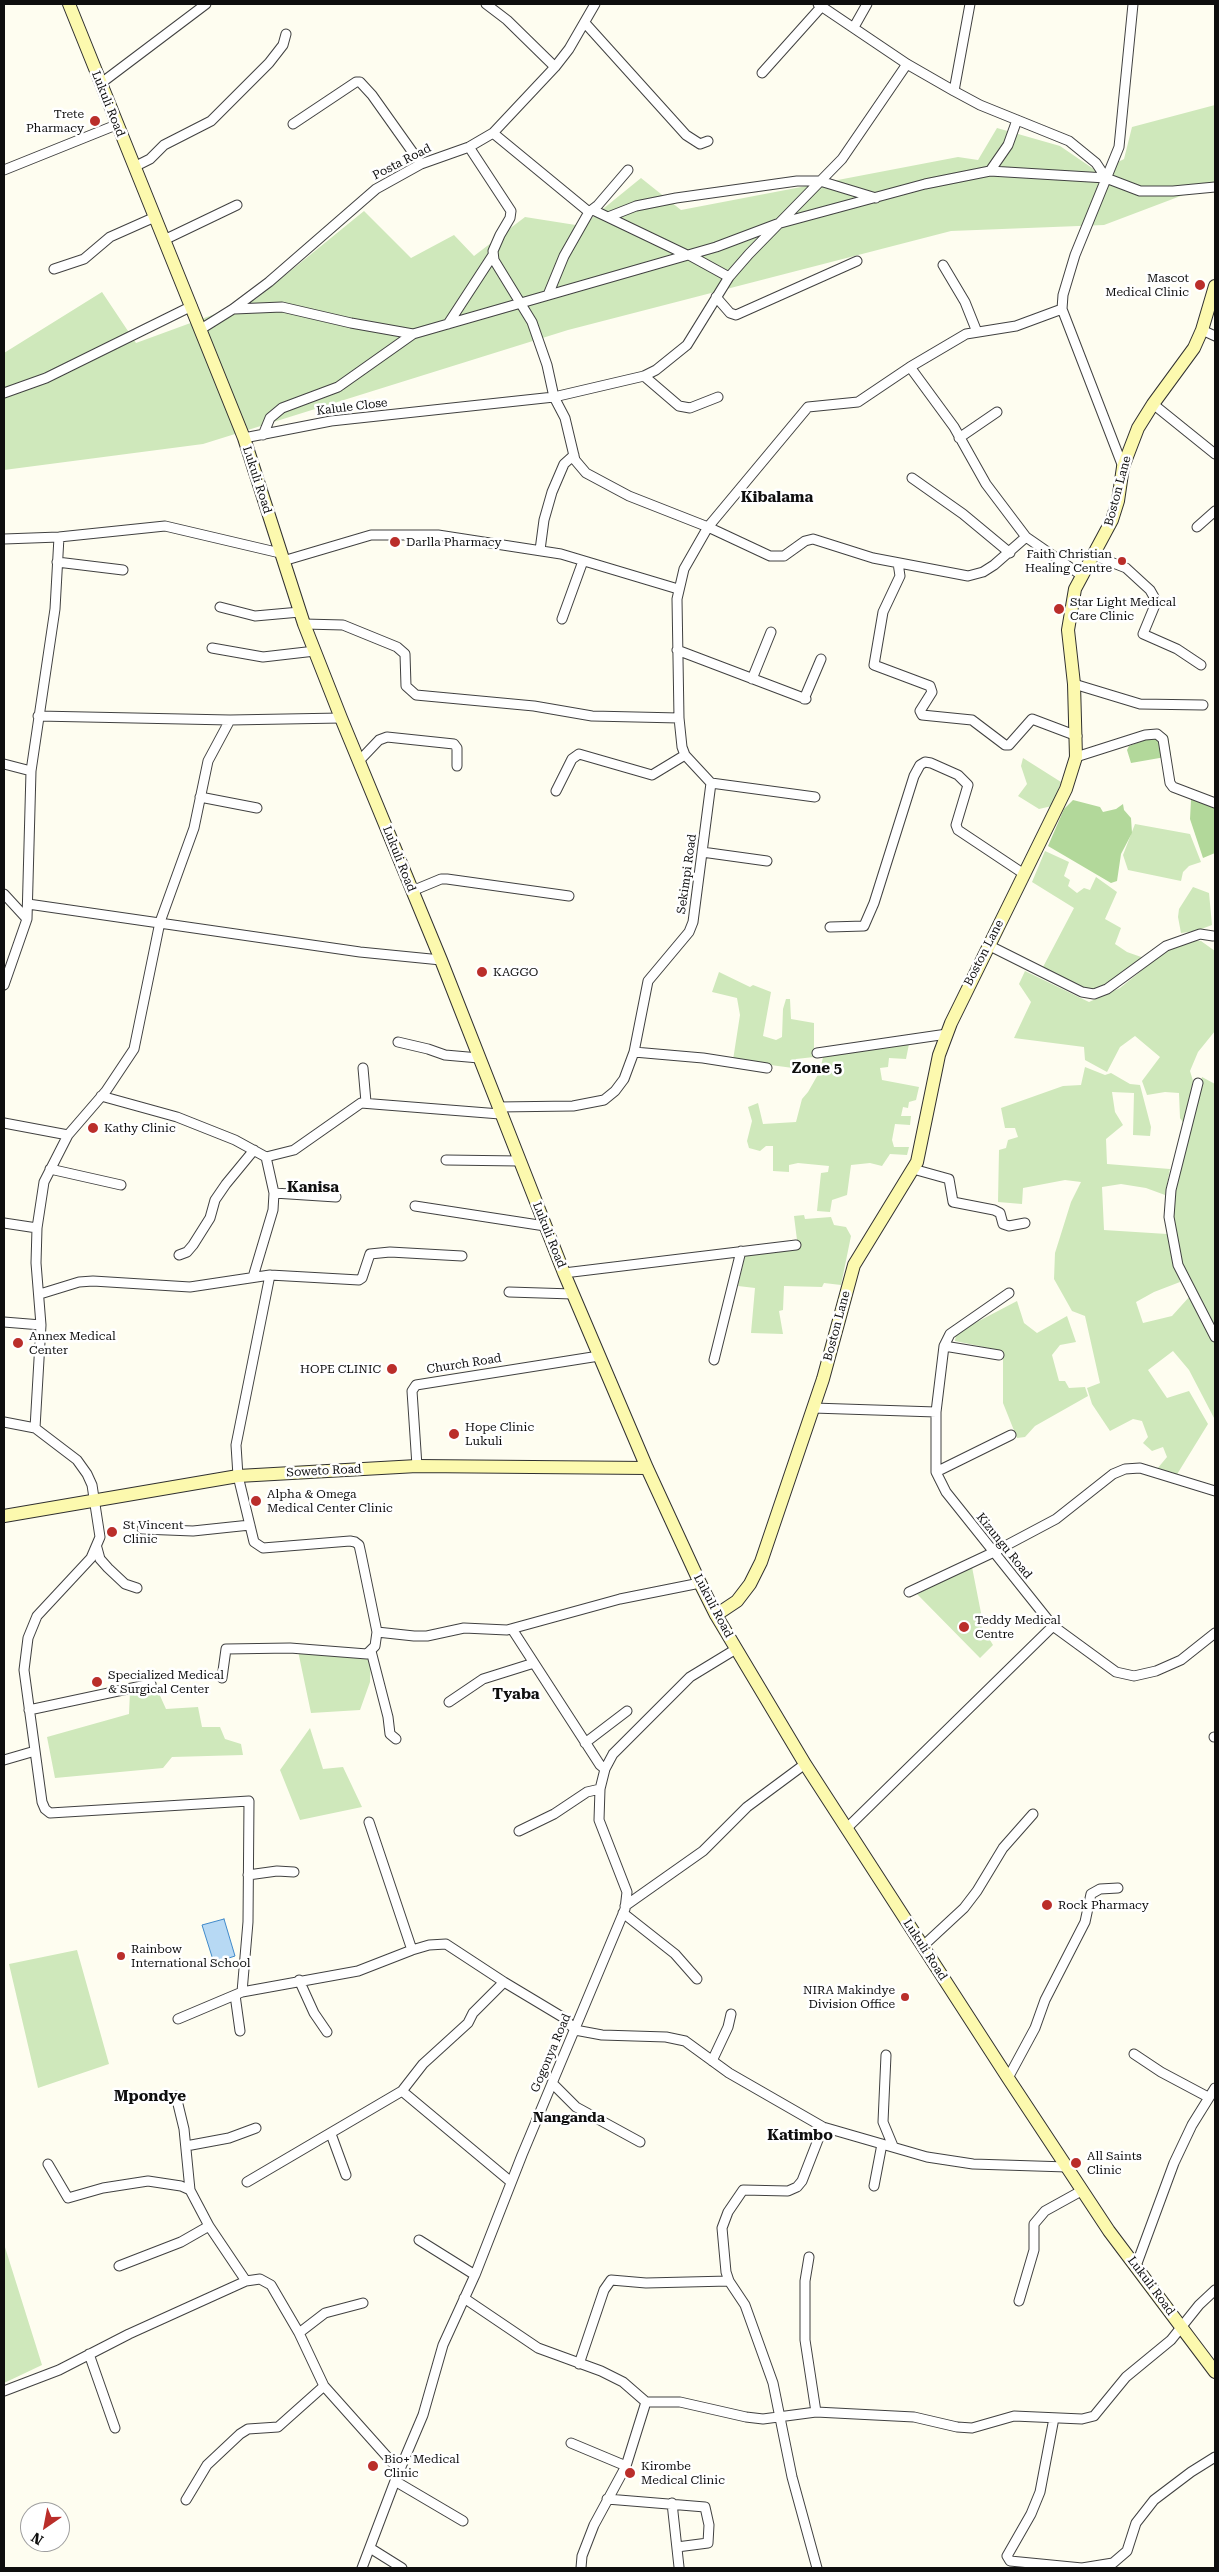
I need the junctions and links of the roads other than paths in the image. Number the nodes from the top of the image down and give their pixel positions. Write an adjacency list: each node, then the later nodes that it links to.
1 (69, 4): 15 (street, Lukuli Road)
2 (206, 4): 15 (street)
3 (486, 4): 13 (street)
4 (595, 4): 9 (street, Posta Road)
5 (867, 4): 10 (street)
6 (970, 4): 16 (street)
7 (1133, 4): 28 (street)
8 (820, 5): 10 (street); 14 (street)
9 (585, 23): 13 (street, Posta Road); 21 (street)
10 (854, 26): 12 (street)
11 (286, 34): 24 (street)
12 (907, 64): 16 (street); 29 (street, Kalule Close)
13 (555, 68): 20 (street, Posta Road)
14 (762, 74)
15 (100, 84): 19 (street, Lukuli Road)
16 (954, 91): 17 (street)
17 (1017, 120): 27 (street); 28 (street)
18 (293, 124): 23 (street)
19 (116, 125): 24 (street, Lukuli Road); 25 (street)
20 (493, 134): 22 (street, Posta Road); 33 (street)
21 (708, 141)
22 (468, 147): 23 (street, Posta Road); 38 (street)
23 (421, 164): 49 (street, Posta Road)
24 (134, 167): 34 (street, Lukuli Road)
25 (4, 170)
26 (628, 170): 33 (street)
27 (990, 171): 28 (street); 31 (street)
28 (1106, 178): 30 (street); 50 (street)
29 (820, 181): 31 (street); 35 (street); 36 (street, Kalule Close)
30 (1215, 188)
31 (877, 198): 36 (street)
32 (237, 205): 37 (street)
33 (591, 211): 35 (street); 45 (street)
34 (155, 217): 37 (street, Lukuli Road); 42 (street)
35 (608, 217): 39 (street)
36 (777, 224): 39 (street); 43 (street, Kalule Close)
37 (164, 240): 48 (street, Lukuli Road)
38 (492, 255): 47 (street); 51 (street)
39 (688, 255): 43 (street); 45 (street)
40 (857, 261): 46 (street)
41 (943, 265): 54 (street)
42 (54, 269)
43 (729, 277): 46 (street, Kalule Close)
44 (1215, 286): 53 (street, Boston Lane)
45 (548, 295): 47 (street)
46 (716, 297): 58 (street, Kalule Close)
47 (521, 304): 51 (street); 60 (street)
48 (192, 306): 52 (street, Lukuli Road); 59 (street)
49 (233, 309): 52 (street, Posta Road); 55 (street)
50 (1062, 309): 54 (street); 69 (street)
51 (448, 324): 55 (street)
52 (201, 330): 65 (street, Lukuli Road)
53 (1202, 330): 56 (street); 62 (street, Boston Lane)
54 (977, 332): 57 (street)
55 (413, 334): 64 (street)
56 (1215, 336)
57 (910, 367): 66 (street); 72 (street)
58 (644, 376): 60 (street, Kalule Close); 61 (street)
59 (4, 393)
60 (554, 397): 64 (street, Kalule Close); 68 (street)
61 (718, 397)
62 (1153, 404): 67 (street); 69 (street, Boston Lane)
63 (997, 412): 66 (street)
64 (263, 435): 65 (street, Kalule Close)
65 (244, 438): 80 (street, Lukuli Road)
66 (959, 438): 75 (street)
67 (1215, 454)
68 (574, 455): 72 (street); 77 (street)
69 (1123, 467): 79 (street, Boston Lane)
70 (912, 478): 78 (street)
71 (1215, 511): 73 (street)
72 (708, 527): 83 (street); 86 (street)
73 (1196, 527)
74 (59, 537): 76 (street); 80 (street); 82 (street)
75 (1026, 537): 78 (street); 85 (street)
76 (4, 539)
77 (540, 550): 80 (street); 81 (street)
78 (1010, 553): 83 (street)
79 (1093, 555): 85 (street, Boston Lane); 96 (street)
80 (281, 557): 88 (street, Lukuli Road)
81 (583, 561): 86 (street); 89 (street)
82 (57, 562): 84 (street); 100 (street)
83 (898, 564): 104 (street)
84 (124, 570)
85 (1081, 574): 98 (street, Boston Lane)
86 (678, 590): 93 (street)
87 (220, 607): 88 (street)
88 (300, 612): 90 (street, Lukuli Road)
89 (562, 619)
90 (304, 624): 94 (street, Lukuli Road); 102 (street)
91 (771, 632): 97 (street)
92 (212, 648): 94 (street)
93 (677, 650): 97 (street); 102 (street)
94 (314, 651): 101 (street, Lukuli Road)
95 (821, 659): 97 (street)
96 (1200, 665)
97 (752, 679)
98 (1074, 684): 99 (street); 104 (street, Boston Lane)
99 (1203, 705)
100 (38, 716): 103 (street); 110 (street)
101 (341, 718): 103 (street); 107 (street, Lukuli Road)
102 (679, 718): 105 (street)
103 (230, 720): 113 (street)
104 (1077, 736): 106 (street, Boston Lane)
105 (685, 755): 111 (street); 112 (street)
106 (1076, 758): 115 (street); 119 (street, Boston Lane)
107 (359, 761): 109 (street); 120 (street, Lukuli Road)
108 (4, 764): 110 (street)
109 (457, 766)
110 (31, 771): 123 (street)
111 (711, 783): 114 (street); 117 (street, Sekimpi Road)
112 (556, 792)
113 (200, 797): 116 (street); 125 (street)
114 (815, 797)
115 (1215, 804)
116 (257, 808)
117 (702, 852): 118 (street); 133 (street, Sekimpi Road)
118 (768, 860)
119 (1024, 874): 126 (street); 128 (street, Boston Lane)
120 (412, 891): 122 (street); 129 (street, Lukuli Road)
121 (4, 894): 124 (street)
122 (569, 896)
123 (28, 904): 124 (street); 125 (street)
124 (28, 919): 130 (street)
125 (160, 922): 129 (street); 139 (street)
126 (830, 927)
127 (1213, 936): 128 (street)
128 (988, 944): 131 (street, Boston Lane)
129 (441, 960): 135 (street, Lukuli Road)
130 (4, 984)
131 (947, 1034): 134 (street); 149 (street, Boston Lane)
132 (398, 1042): 135 (street)
133 (634, 1052): 137 (street); 141 (street, Sekimpi Road)
134 (817, 1053)
135 (479, 1058): 141 (street, Lukuli Road)
136 (363, 1068): 140 (street)
137 (767, 1068)
138 (1198, 1083): 171 (street)
139 (101, 1096): 143 (street); 144 (street)
140 (366, 1102): 141 (street, Sekimpi Road); 145 (street)
141 (499, 1110): 147 (street, Lukuli Road)
142 (4, 1120): 143 (street)
143 (68, 1135): 148 (street)
144 (254, 1150): 145 (street); 160 (street)
145 (266, 1156): 151 (street)
146 (446, 1160): 147 (street)
147 (519, 1161): 156 (street, Lukuli Road)
148 (50, 1169): 150 (street); 157 (street)
149 (913, 1169): 155 (street); 176 (street, Boston Lane)
150 (121, 1185)
151 (274, 1193): 152 (street); 164 (street)
152 (336, 1197)
153 (415, 1206): 156 (street)
154 (4, 1223): 157 (street)
155 (1026, 1223)
156 (545, 1226): 162 (street, Lukuli Road)
157 (37, 1228): 167 (street)
158 (796, 1245): 159 (street)
159 (741, 1251): 162 (street); 175 (street)
160 (179, 1255)
161 (462, 1256): 163 (street)
162 (564, 1273): 168 (street, Lukuli Road)
163 (270, 1275): 164 (street); 184 (street)
164 (253, 1277): 167 (street)
165 (509, 1292): 168 (street)
166 (1009, 1293): 172 (street)
167 (40, 1294): 170 (street)
168 (573, 1294): 174 (street, Lukuli Road)
169 (4, 1322): 170 (street)
170 (41, 1325): 179 (street)
171 (1215, 1338)
172 (944, 1346): 173 (street); 177 (street, Kizungu Road)
173 (999, 1355)
174 (599, 1356): 181 (street, Church Road); 182 (street, Lukuli Road)
175 (714, 1360)
176 (813, 1408): 177 (street); 195 (street, Boston Lane)
177 (936, 1412): 183 (street, Kizungu Road)
178 (4, 1422): 179 (street)
179 (35, 1428): 186 (street)
180 (1011, 1435): 183 (street)
181 (417, 1466): 182 (street, Soweto Road); 184 (street, Soweto Road)
182 (647, 1468): 192 (street, Lukuli Road)
183 (936, 1472): 191 (street, Kizungu Road)
184 (238, 1476): 186 (street, Soweto Road); 188 (street)
185 (1215, 1492): 191 (street)
186 (95, 1500): 187 (street, Soweto Road); 190 (street)
187 (4, 1516)
188 (250, 1525): 189 (street); 198 (street)
189 (142, 1529)
190 (97, 1548): 193 (street); 206 (street)
191 (992, 1553): 194 (street); 196 (street, Kizungu Road)
192 (700, 1583): 195 (street, Lukuli Road); 197 (street)
193 (137, 1588)
194 (909, 1592)
195 (716, 1615): 200 (street, Lukuli Road)
196 (1053, 1626): 199 (street, Kizungu Road); 217 (street)
197 (512, 1629): 198 (street); 202 (street)
198 (377, 1632): 201 (street)
199 (1215, 1633)
200 (736, 1649): 212 (street, Lukuli Road); 213 (street, Gogonya Road)
201 (371, 1651): 203 (street); 208 (street)
202 (534, 1663): 205 (street); 209 (street)
203 (222, 1678)
204 (150, 1684): 206 (street)
205 (449, 1702)
206 (29, 1710): 210 (street)
207 (628, 1711): 209 (street)
208 (396, 1739)
209 (585, 1743): 213 (street)
210 (35, 1751): 211 (street); 220 (street)
211 (4, 1760)
212 (805, 1764): 217 (street, Lukuli Road); 222 (street)
213 (605, 1769): 214 (street, Gogonya Road)
214 (600, 1789): 218 (street); 222 (street, Gogonya Road)
215 (1033, 1814): 223 (street)
216 (369, 1822): 224 (street)
217 (847, 1828): 223 (street, Lukuli Road)
218 (519, 1831)
219 (294, 1872): 220 (street)
220 (248, 1876): 228 (street)
221 (1118, 1888): 237 (street)
222 (624, 1909): 225 (street); 231 (street, Gogonya Road)
223 (923, 1946): 237 (street, Lukuli Road)
224 (412, 1950): 226 (street); 227 (street)
225 (697, 1978)
226 (300, 1980): 228 (street); 233 (street)
227 (504, 1982): 231 (street); 239 (street)
228 (239, 1993): 230 (street); 232 (street)
229 (731, 2014): 236 (street)
230 (178, 2018)
231 (575, 2030): 236 (street); 238 (street, Gogonya Road)
232 (240, 2031)
233 (327, 2032)
234 (1134, 2054): 240 (street)
235 (886, 2055): 248 (street)
236 (712, 2061): 242 (street)
237 (1008, 2078): 250 (street, Lukuli Road)
238 (552, 2083): 245 (street); 253 (street, Gogonya Road)
239 (402, 2090): 244 (street); 253 (street)
240 (1213, 2092): 261 (street)
241 (176, 2096): 247 (street)
242 (823, 2127): 246 (street); 264 (street)
243 (256, 2128): 247 (street)
244 (331, 2134): 251 (street); 252 (street)
245 (640, 2142)
246 (882, 2144): 248 (street); 254 (street)
247 (186, 2146): 255 (street)
248 (893, 2146): 250 (street)
249 (48, 2164): 255 (street)
250 (1067, 2167): 256 (street, Lukuli Road)
251 (346, 2175)
252 (247, 2182)
253 (511, 2182): 262 (street, Gogonya Road)
254 (874, 2186)
255 (190, 2190): 257 (street)
256 (1083, 2190): 261 (street, Lukuli Road); 267 (street)
257 (209, 2226): 260 (street); 263 (street)
258 (419, 2240): 262 (street)
259 (808, 2257): 277 (street)
260 (119, 2266)
261 (1136, 2266): 269 (street, Lukuli Road)
262 (475, 2275): 266 (street, Gogonya Road)
263 (246, 2280): 270 (street); 271 (street)
264 (729, 2281): 272 (street); 278 (street)
265 (1215, 2290): 269 (street)
266 (464, 2298): 272 (street); 284 (street, Gogonya Road)
267 (1019, 2302)
268 (363, 2303): 270 (street)
269 (1181, 2327): 273 (street, Lukuli Road); 279 (street)
270 (299, 2333): 274 (street)
271 (89, 2354): 275 (street); 280 (street)
272 (579, 2364): 276 (street)
273 (1215, 2372)
274 (324, 2386): 284 (street); 287 (street)
275 (4, 2391)
276 (646, 2402): 278 (street); 283 (street)
277 (816, 2412): 278 (street); 279 (street)
278 (780, 2418): 296 (street)
279 (1054, 2418): 282 (street)
280 (115, 2428)
281 (571, 2443): 283 (street)
282 (1215, 2457)
283 (626, 2466): 286 (street)
284 (400, 2470): 285 (street, Gogonya Road)
285 (394, 2482): 289 (street); 290 (street, Gogonya Road)
286 (608, 2499): 288 (street); 295 (street)
287 (186, 2500)
288 (672, 2503): 291 (street); 291 (street)
289 (463, 2521)
290 (370, 2548): 293 (street, Gogonya Road); 294 (street)
291 (677, 2548): 292 (street)
292 (679, 2567)
293 (362, 2568)
294 (402, 2568)
295 (580, 2568)
296 (817, 2568)

